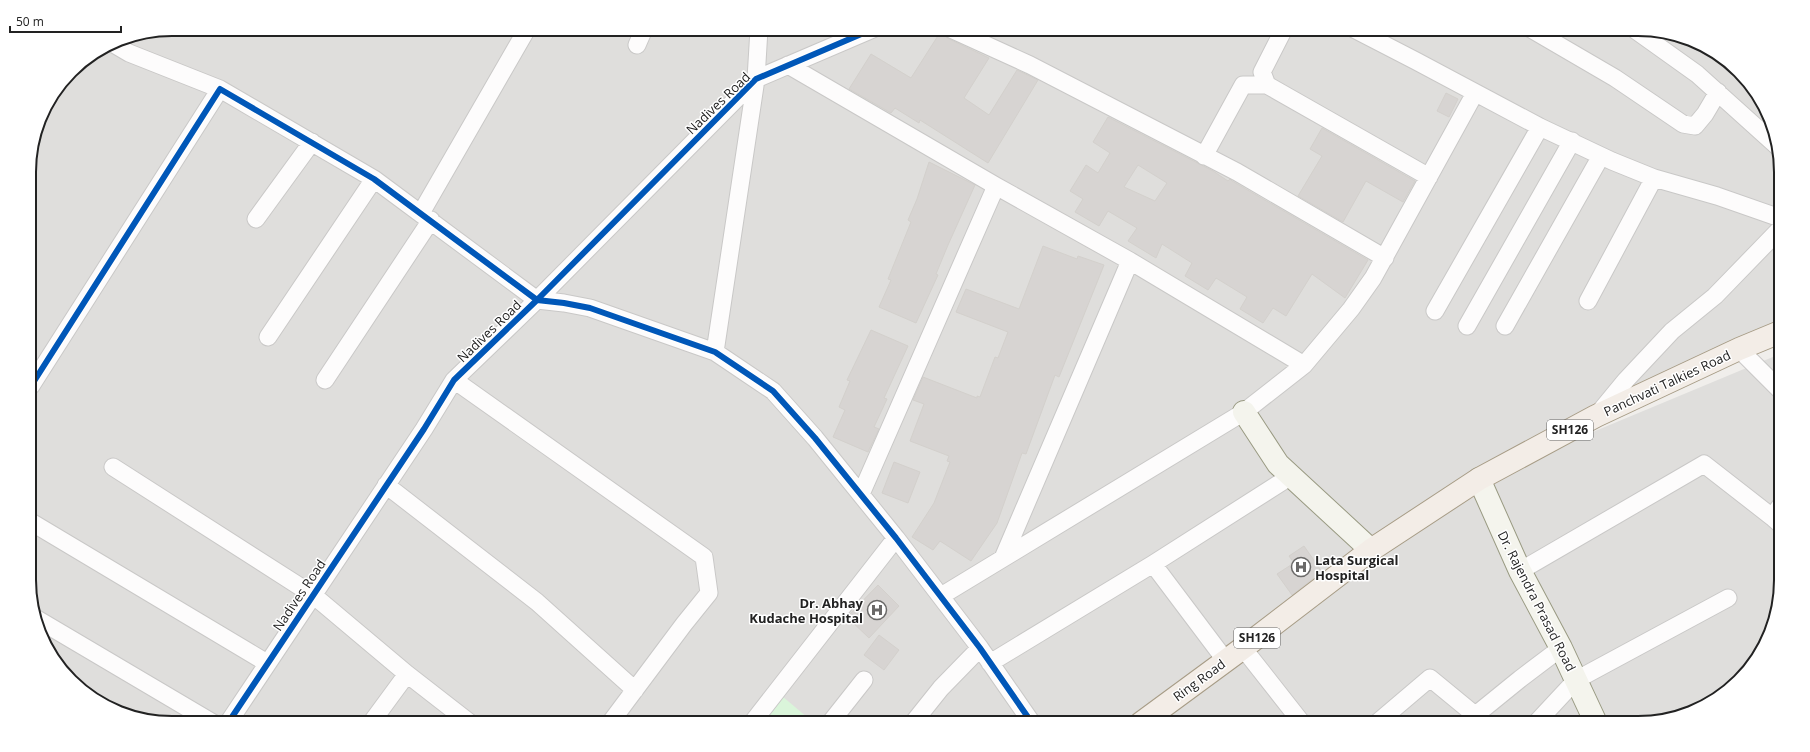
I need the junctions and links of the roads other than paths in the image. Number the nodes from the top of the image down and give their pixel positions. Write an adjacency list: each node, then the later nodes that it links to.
1 (523, 36): 28 (street)
2 (641, 36): 10 (street)
3 (759, 36): 13 (street)
4 (857, 36): 12 (street, Nadives Road)
5 (966, 36): 22 (street)
6 (1280, 36): 14 (street)
7 (1368, 36): 17 (street)
8 (1543, 36): 16 (street)
9 (1644, 36): 16 (street)
10 (637, 45)
11 (118, 47): 15 (street)
12 (788, 66): 13 (street, Nadives Road); 27 (street)
13 (756, 79): 34 (street, Nadives Road); 42 (street)
14 (1267, 85): 22 (street); 24 (street)
15 (220, 89): 21 (street); 44 (street)
16 (1718, 92): 19 (street)
17 (1475, 93): 18 (street); 24 (street)
18 (1540, 128): 20 (street); 36 (street)
19 (1770, 139)
20 (1572, 141): 23 (street); 37 (street)
21 (312, 142): 26 (street); 30 (street)
22 (1204, 156): 32 (street)
23 (1602, 156): 25 (street); 38 (street)
24 (1429, 177): 32 (street)
25 (1654, 178): 29 (street); 35 (street)
26 (374, 179): 28 (street); 40 (street)
27 (996, 186): 33 (street); 54 (street)
28 (426, 216): 34 (street); 45 (street)
29 (1774, 216)
30 (256, 219)
31 (1774, 235): 49 (street)
32 (1385, 258): 43 (street)
33 (1130, 261): 43 (street); 59 (street)
34 (536, 300): 42 (street); 46 (street, Nadives Road)
35 (1588, 301)
36 (1435, 312)
37 (1467, 326)
38 (1505, 326)
39 (1774, 334): 41 (main road, Panchvati Talkies Road / SH126)
40 (268, 337)
41 (1739, 349): 47 (street); 49 (main road, Panchvati Talkies Road / SH126)
42 (715, 352): 54 (street)
43 (1304, 365): 48 (street)
44 (36, 377)
45 (326, 380)
46 (454, 380): 53 (street, Nadives Road); 74 (street)
47 (1774, 384)
48 (1244, 412): 51 (main road); 59 (street)
49 (1596, 416): 52 (main road, Panchvati Talkies Road / SH126)
50 (113, 467): 62 (street)
51 (1291, 476): 58 (main road); 60 (street)
52 (1479, 479): 58 (main road, Panchvati Talkies Road / SH126); 61 (main road, Dr. Rajendra Prasad Road)
53 (386, 485): 62 (street, Nadives Road); 74 (street)
54 (861, 494): 57 (street)
55 (1774, 513): 61 (street)
56 (36, 525): 69 (street)
57 (896, 538): 63 (street); 80 (street)
58 (1371, 550): 68 (main road, Ring Road / SH126)
59 (1003, 558): 63 (street)
60 (1153, 564): 68 (street); 70 (street)
61 (1520, 571): 67 (main road, Dr. Rajendra Prasad Road)
62 (313, 595): 69 (street, Nadives Road); 71 (street)
63 (941, 596): 66 (street)
64 (1728, 598): 73 (street)
65 (42, 621): 75 (street)
66 (980, 648): 70 (street); 82 (street)
67 (1561, 648): 73 (main road, Dr. Rajendra Prasad Road); 88 (street)
68 (1235, 654): 84 (main road, Ring Road / SH126); 85 (street)
69 (267, 662): 76 (street, Nadives Road)
70 (990, 663): 83 (street)
71 (407, 674): 77 (street); 78 (street)
72 (864, 680): 81 (street)
73 (1576, 680): 89 (street); 90 (main road, Dr. Rajendra Prasad Road)
74 (635, 690): 79 (street)
75 (201, 716)
76 (232, 716)
77 (376, 716)
78 (461, 716)
79 (615, 716)
80 (757, 716)
81 (836, 716)
82 (919, 716)
83 (1027, 716)
84 (1151, 716)
85 (1295, 716)
86 (1385, 716): 87 (street)
87 (1467, 716)
88 (1474, 716)
89 (1543, 716)
90 (1593, 716)

